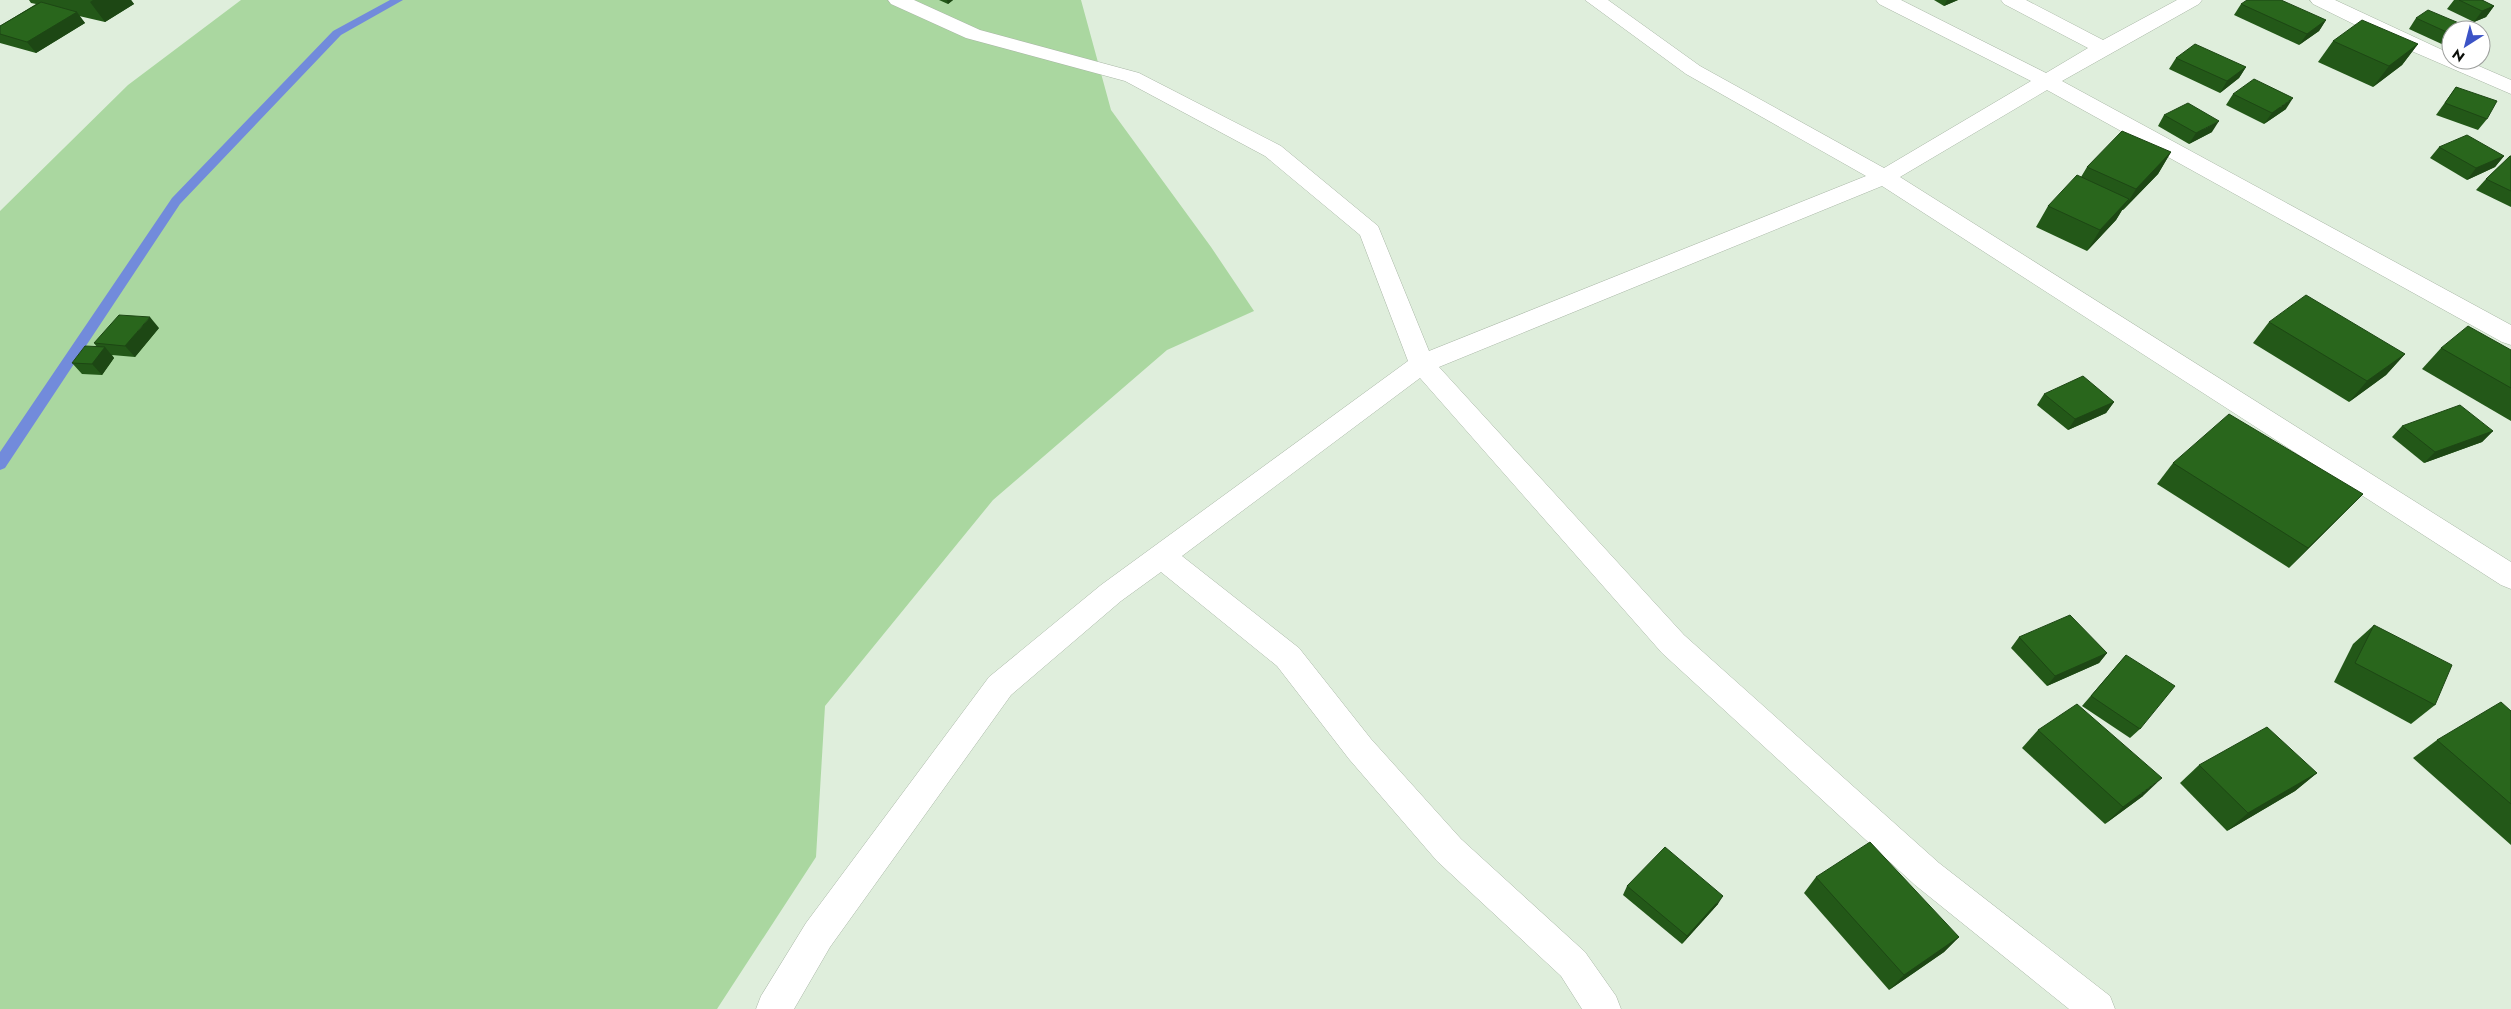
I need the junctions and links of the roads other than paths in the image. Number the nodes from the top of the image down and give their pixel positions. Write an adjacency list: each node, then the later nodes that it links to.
1 (898, 0): 12 (street)
2 (1595, 0): 10 (street)
3 (1886, 0): 8 (street)
4 (2012, 0): 7 (street)
5 (2192, 0): 7 (street)
6 (2320, 0): 9 (street)
7 (2103, 48): 8 (street)
8 (2047, 82): 10 (street); 11 (street)
9 (2511, 88)
10 (1884, 177): 12 (street); 14 (street)
11 (2511, 336)
12 (1422, 364): 13 (street); 17 (street)
13 (1161, 556): 15 (street); 16 (street)
14 (2511, 577)
15 (774, 1009)
16 (1603, 1009)
17 (2097, 1009)

